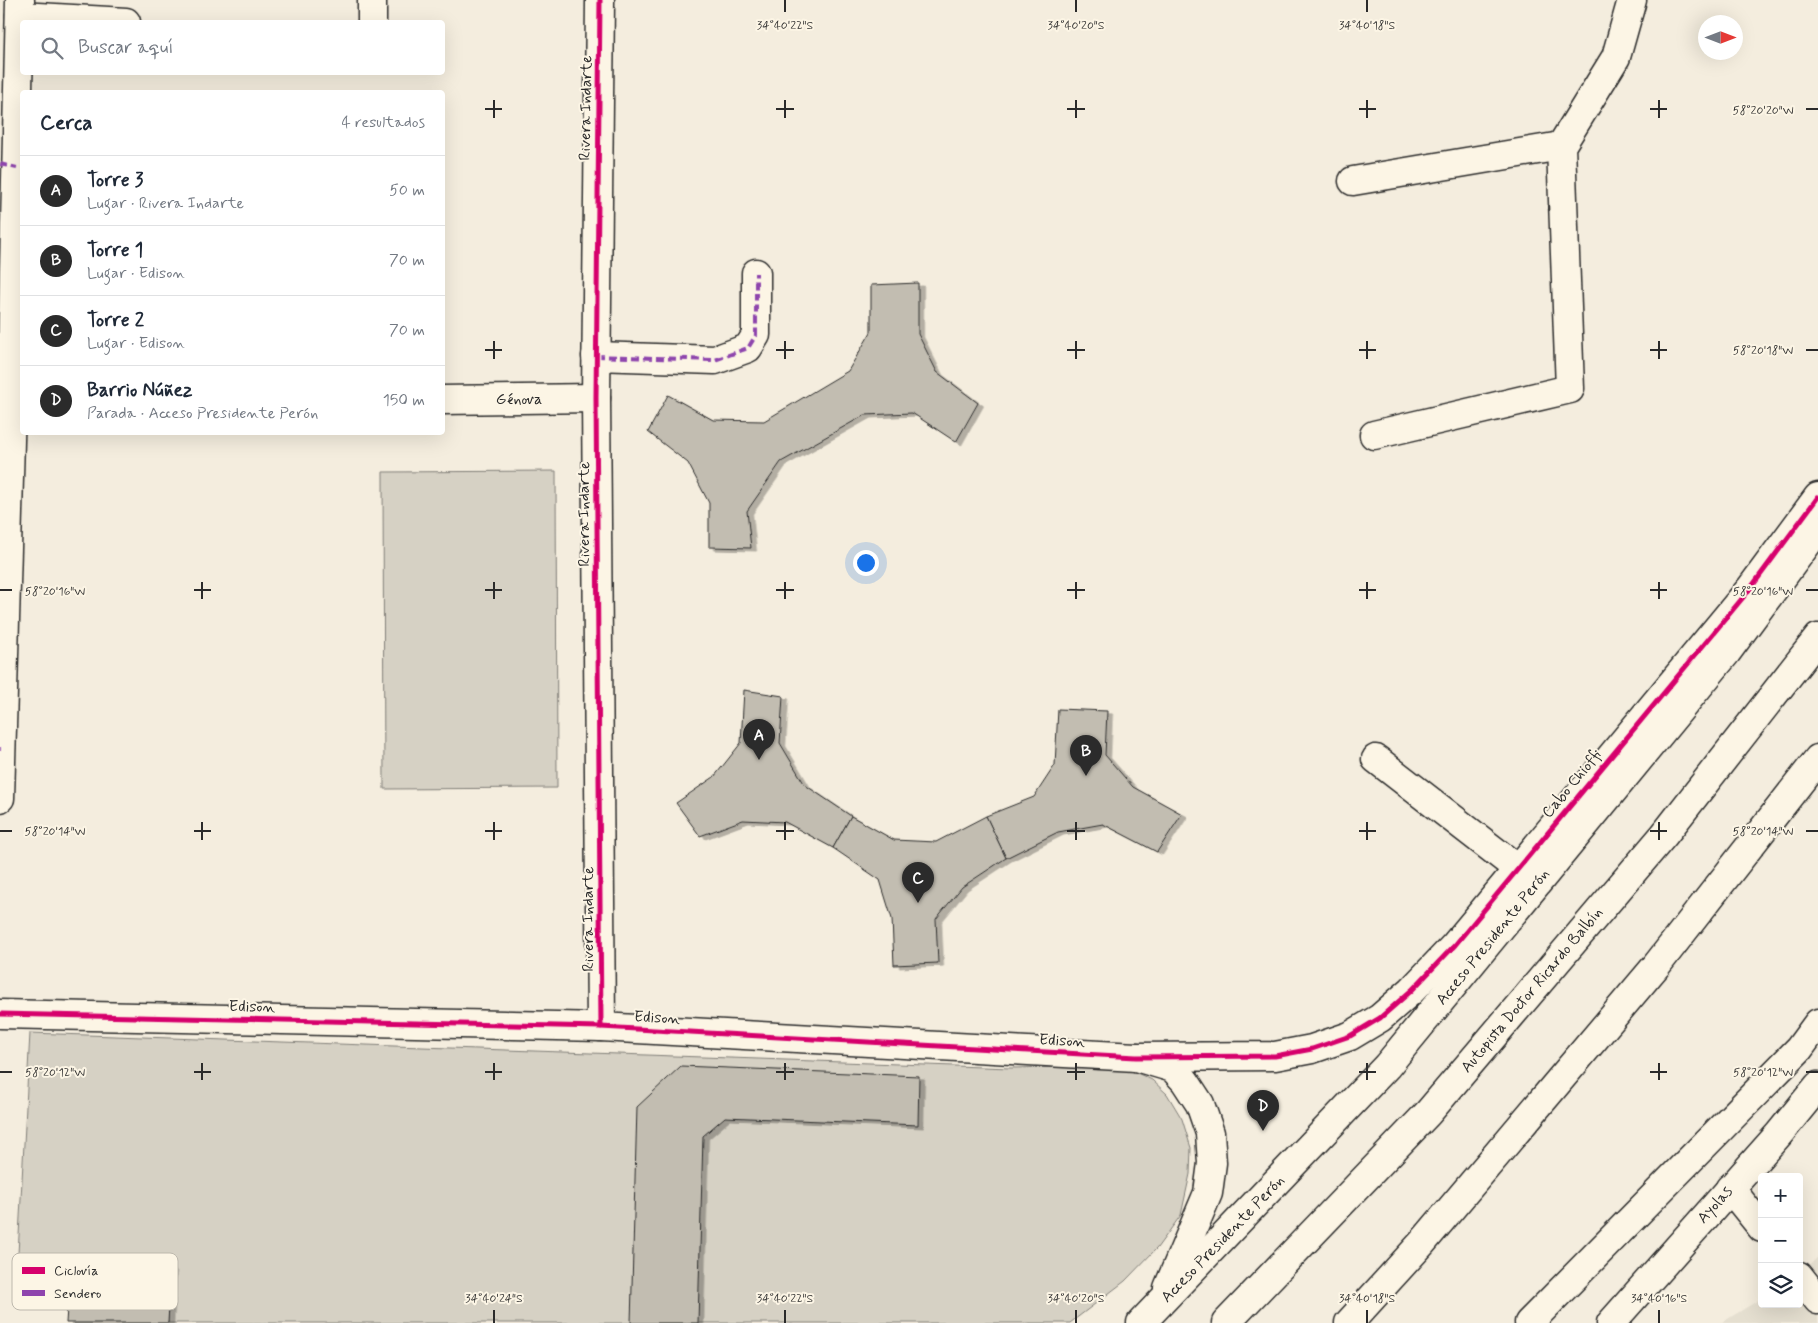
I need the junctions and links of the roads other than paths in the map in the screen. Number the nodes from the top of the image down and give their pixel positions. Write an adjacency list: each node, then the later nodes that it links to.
1 (372, 0): 6 (main road)
2 (600, 0): 11 (main road, Rivera Indarte)
3 (1632, 0): 7 (main road)
4 (20, 8): 5 (main road); 8 (main road)
5 (111, 20)
6 (372, 20)
7 (1561, 146): 9 (main road); 15 (main road)
8 (13, 167): 14 (main road)
9 (1354, 181)
10 (756, 273): 11 (main road)
11 (596, 356): 12 (main road, Rivera Indarte)
12 (596, 398): 13 (main road, Génova); 26 (main road, Rivera Indarte)
13 (445, 400)
14 (11, 405): 19 (main road)
15 (1374, 435)
16 (1818, 497): 23 (main road, Cabo Chioffi)
17 (1818, 529): 35 (main road, Acceso Presidente Perón)
18 (1818, 638): 37 (main road, Autopista Doctor Ricardo Balbín)
19 (1, 749): 22 (main road)
20 (1376, 759): 23 (main road)
21 (1818, 759): 38 (main road)
22 (0, 798)
23 (1518, 869): 28 (main road, Cabo Chioffi)
24 (0, 1014): 26 (main road, Edison)
25 (1818, 1023): 27 (main road)
26 (601, 1027): 29 (main road, Edison)
27 (1809, 1041): 39 (main road)
28 (1312, 1049): 29 (main road, Edison)
29 (1136, 1057): 35 (main road)
30 (1818, 1086): 31 (main road, Ayolas)
31 (1730, 1188): 32 (main road); 40 (main road, Ayolas)
32 (1758, 1223)
33 (1803, 1281): 34 (main road)
34 (1818, 1300)
35 (1162, 1303): 36 (main road, Acceso Presidente Perón)
36 (1141, 1323)
37 (1226, 1323)
38 (1349, 1323)
39 (1529, 1323)
40 (1611, 1323)

